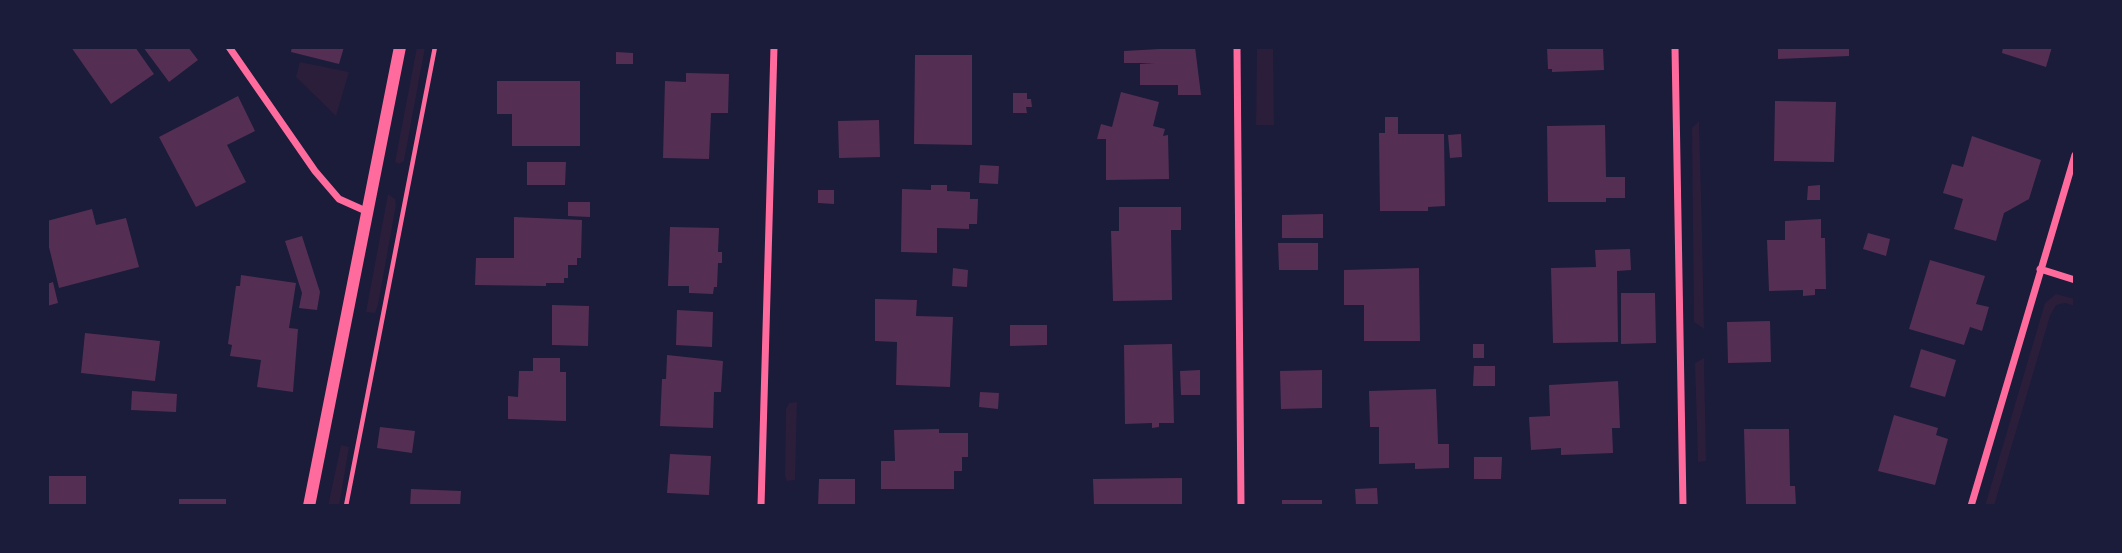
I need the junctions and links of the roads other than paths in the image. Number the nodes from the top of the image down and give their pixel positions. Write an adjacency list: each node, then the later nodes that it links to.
1 (229, 47): 7 (street)
2 (400, 47): 7 (street)
3 (774, 47): 11 (street)
4 (1237, 47): 12 (street)
5 (1675, 47): 13 (street)
6 (2075, 155): 8 (street)
7 (368, 212): 10 (street)
8 (2040, 269): 9 (street); 14 (street)
9 (2075, 280)
10 (309, 506)
11 (761, 506)
12 (1241, 506)
13 (1683, 506)
14 (1971, 506)

